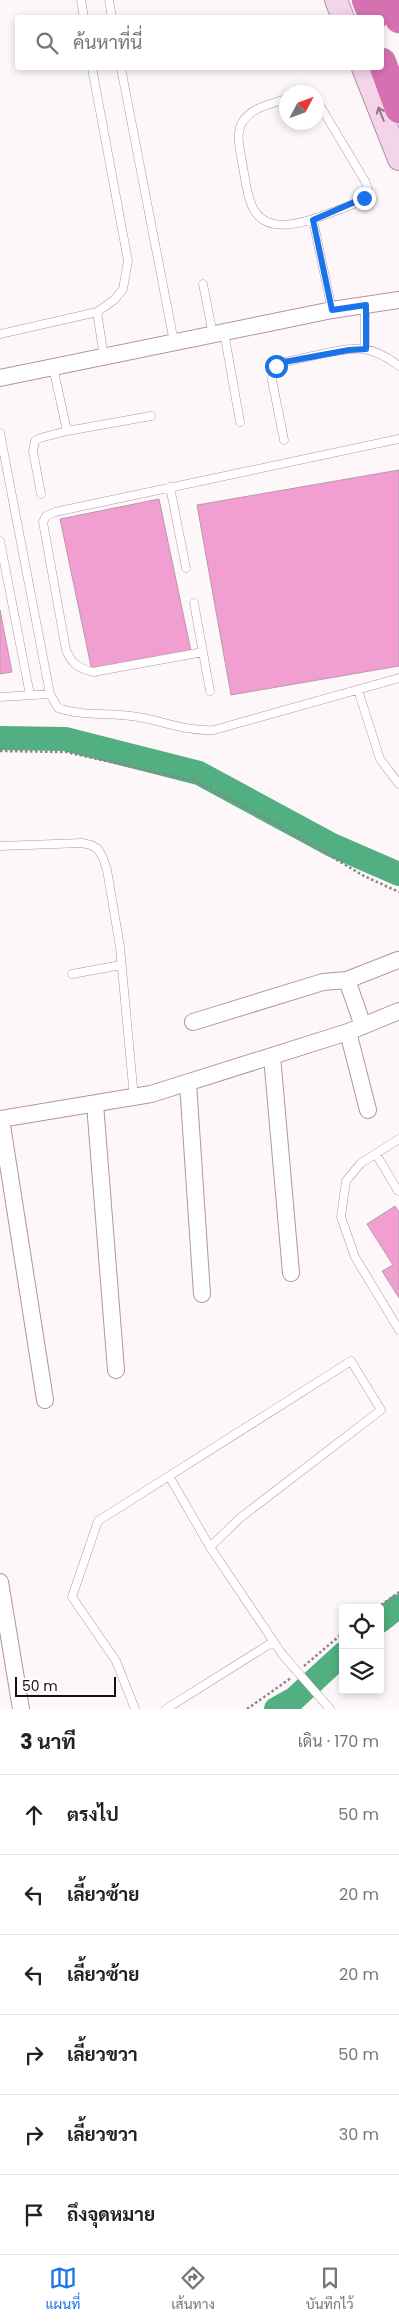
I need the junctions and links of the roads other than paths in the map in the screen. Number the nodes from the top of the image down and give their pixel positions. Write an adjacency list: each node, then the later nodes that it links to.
1 (81, 0): 7 (lane)
2 (109, 0): 8 (lane)
3 (336, 0): 9 (main road)
4 (359, 0): 10 (highway)
5 (366, 0): 11 (highway)
6 (392, 0): 12 (highway)
7 (84, 15)
8 (112, 15)
9 (342, 15)
10 (364, 15)
11 (372, 15)
12 (399, 19)
13 (384, 44): 18 (highway)
14 (384, 68): 20 (highway)
15 (92, 70): 28 (lane)
16 (121, 70): 31 (lane)
17 (364, 70): 22 (main road, one-way to 17)
18 (399, 83)
19 (279, 101): 23 (lane)
20 (399, 110)
21 (324, 114): 23 (lane)
22 (399, 159)
23 (313, 220): 27 (lane)
24 (203, 284): 29 (lane)
25 (399, 300): 26 (street)
26 (366, 305): 27 (street); 32 (lane)
27 (332, 310): 29 (street)
28 (97, 312): 30 (lane); 33 (lane)
29 (218, 333): 31 (street); 38 (lane)
30 (0, 334)
31 (174, 342): 33 (street)
32 (366, 349): 34 (lane); 42 (lane)
33 (104, 357): 35 (street)
34 (399, 366)
35 (53, 367): 36 (street); 40 (lane)
36 (0, 378)
37 (151, 416): 40 (lane)
38 (240, 422)
39 (0, 432): 52 (lane)
40 (67, 432): 44 (lane)
41 (399, 439): 43 (lane)
42 (284, 440)
43 (170, 487): 46 (lane); 48 (lane)
44 (41, 494)
45 (0, 541): 53 (lane)
46 (186, 568)
47 (194, 604): 48 (lane)
48 (203, 652): 50 (lane)
49 (399, 678): 51 (lane)
50 (210, 690)
51 (358, 690): 52 (lane); 55 (lane)
52 (50, 694): 53 (lane)
53 (30, 695): 54 (lane)
54 (0, 697)
55 (399, 784)
56 (0, 846): 58 (lane)
57 (398, 960): 60 (street)
58 (121, 965): 59 (lane); 67 (lane)
59 (72, 974)
60 (346, 980): 62 (street); 63 (street)
61 (399, 1011): 63 (street)
62 (193, 1022)
63 (363, 1026): 64 (street)
64 (348, 1032): 65 (street); 69 (street)
65 (272, 1056): 66 (street); 74 (street)
66 (188, 1083): 67 (street); 75 (street)
67 (134, 1098): 68 (street)
68 (95, 1104): 70 (street); 77 (street)
69 (368, 1110)
70 (0, 1119): 78 (street)
71 (399, 1139): 72 (lane)
72 (376, 1154): 73 (lane); 76 (lane)
73 (398, 1191)
74 (291, 1273)
75 (202, 1294)
76 (399, 1330)
77 (116, 1370)
78 (45, 1400)
79 (169, 1476): 80 (lane); 80 (lane); 85 (lane)
80 (210, 1546): 82 (lane)
81 (0, 1582): 84 (street)
82 (273, 1642): 83 (lane); 86 (lane)
83 (327, 1706)
84 (21, 1709)
85 (135, 1709)
86 (166, 1709)

